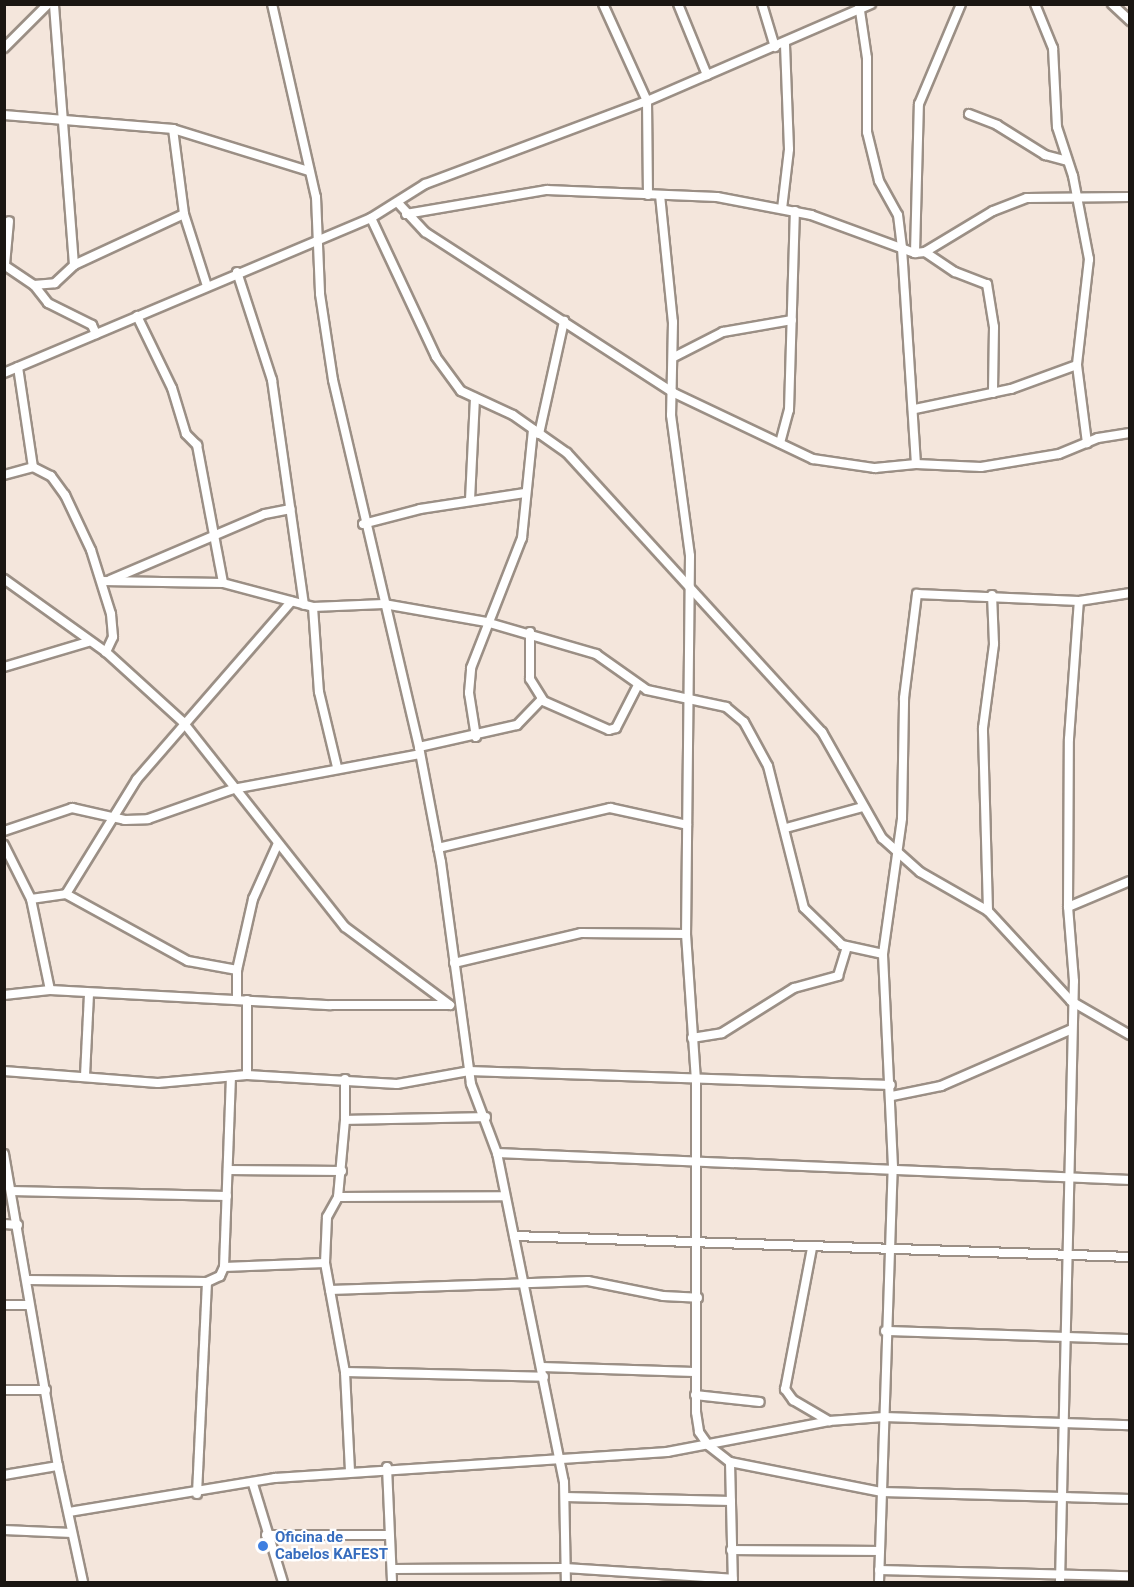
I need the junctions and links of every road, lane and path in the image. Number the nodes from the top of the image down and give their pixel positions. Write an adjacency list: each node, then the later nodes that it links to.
1 (48, 4): 15 (street)
2 (54, 4): 20 (street)
3 (272, 4): 23 (street)
4 (603, 4): 17 (street)
5 (678, 4): 16 (street)
6 (762, 4): 14 (street)
7 (871, 4): 11 (street)
8 (961, 4): 38 (street)
9 (1035, 4): 22 (street)
10 (1112, 4): 12 (street)
11 (860, 7): 13 (street); 36 (street)
12 (1130, 21)
13 (785, 43): 14 (street); 29 (street)
14 (776, 47): 16 (street)
15 (4, 48)
16 (706, 75): 17 (street)
17 (647, 101): 24 (street); 28 (street)
18 (969, 114): 22 (street)
19 (4, 115): 20 (street)
20 (62, 120): 21 (street); 40 (street)
21 (173, 129): 23 (street); 31 (street)
22 (1067, 161): 26 (street)
23 (309, 171): 35 (street)
24 (648, 195): 25 (street); 32 (street)
25 (660, 195): 29 (street); 48 (street)
26 (1077, 196): 27 (street); 37 (street); 49 (street)
27 (1130, 197)
28 (398, 203): 32 (street); 33 (street)
29 (782, 209): 30 (street)
30 (795, 211): 36 (street); 45 (street)
31 (184, 214): 40 (street); 43 (street)
32 (406, 214): 46 (street)
33 (370, 218): 35 (street); 54 (street)
34 (9, 221): 39 (street)
35 (316, 238): 41 (street); 66 (street)
36 (902, 248): 38 (street); 55 (street)
37 (925, 252): 38 (street); 53 (street)
38 (915, 253)
39 (5, 265): 42 (street)
40 (74, 265): 42 (street)
41 (237, 272): 43 (street); 65 (street)
42 (34, 285): 47 (street)
43 (207, 286): 44 (street)
44 (137, 316): 47 (street); 67 (street)
45 (792, 320): 48 (street); 58 (street)
46 (564, 321): 52 (street); 56 (street)
47 (96, 334): 50 (street)
48 (674, 357): 52 (street)
49 (1077, 365): 53 (street); 59 (street)
50 (18, 367): 51 (street); 61 (street)
51 (4, 373)
52 (674, 393): 58 (street); 71 (street)
53 (993, 393): 55 (street)
54 (475, 398): 56 (street); 64 (street)
55 (915, 409): 60 (street)
56 (536, 432): 63 (street); 71 (street)
57 (1130, 433): 59 (street)
58 (780, 443): 60 (street)
59 (1086, 443): 60 (street)
60 (916, 464)
61 (33, 467): 62 (street); 69 (street)
62 (4, 475)
63 (525, 493): 64 (street); 78 (street)
64 (470, 500): 66 (street)
65 (291, 509): 67 (street); 77 (street)
66 (363, 524): 76 (street)
67 (215, 534): 69 (street); 70 (street)
68 (4, 579): 80 (street)
69 (105, 581): 70 (street); 81 (street)
70 (222, 584): 75 (street)
71 (690, 591): 84 (street); 91 (street)
72 (1130, 592): 74 (street)
73 (992, 595): 74 (street); 99 (street); 104 (street)
74 (1079, 601): 103 (street)
75 (291, 602): 77 (street); 86 (street)
76 (384, 604): 77 (street); 78 (street); 88 (street)
77 (308, 606): 89 (street)
78 (486, 622): 79 (street); 87 (street)
79 (530, 632): 83 (street); 85 (street)
80 (88, 642): 81 (street); 82 (street)
81 (106, 652): 86 (street)
82 (4, 667)
83 (638, 685): 84 (street); 85 (street)
84 (688, 699): 93 (street); 94 (street)
85 (544, 701): 87 (street)
86 (183, 722): 90 (street); 92 (street)
87 (476, 737): 88 (street)
88 (420, 750): 89 (street); 98 (street)
89 (337, 767): 90 (street)
90 (233, 789): 92 (street); 96 (street)
91 (863, 807): 94 (street); 99 (street)
92 (113, 817): 95 (street); 101 (street)
93 (687, 825): 98 (street); 105 (street)
94 (786, 828): 106 (street)
95 (4, 831)
96 (278, 843): 109 (street); 116 (street)
97 (4, 845): 102 (street)
98 (438, 848): 108 (street)
99 (897, 852): 104 (street); 107 (street)
100 (1130, 881): 103 (street)
101 (66, 894): 102 (street); 109 (street)
102 (31, 899): 110 (street)
103 (1068, 907): 115 (street)
104 (988, 911): 115 (street)
105 (686, 934): 108 (street); 119 (street)
106 (847, 947): 107 (street); 119 (street)
107 (883, 954): 127 (street)
108 (454, 963): 116 (street)
109 (237, 970): 113 (street)
110 (50, 990): 111 (street); 112 (street)
111 (89, 994): 113 (street); 123 (street)
112 (4, 995)
113 (237, 1000): 114 (street)
114 (247, 1000): 116 (street); 122 (street)
115 (1071, 1001): 117 (street); 118 (street)
116 (454, 1006): 121 (street)
117 (1070, 1030): 128 (street); 138 (street)
118 (1130, 1035)
119 (692, 1038): 126 (street)
120 (4, 1071): 123 (street)
121 (469, 1071): 125 (street); 126 (street); 129 (street)
122 (246, 1075): 124 (street); 125 (street)
123 (84, 1076): 124 (street)
124 (231, 1078): 136 (street)
125 (345, 1080): 130 (street)
126 (696, 1080): 127 (street); 133 (street)
127 (891, 1085): 128 (street)
128 (892, 1096): 135 (street)
129 (486, 1117): 130 (street); 131 (street)
130 (345, 1120): 137 (street)
131 (497, 1153): 133 (street); 142 (street)
132 (4, 1154): 134 (street)
133 (695, 1161): 135 (street); 147 (street)
134 (6, 1167): 140 (street)
135 (893, 1167): 138 (street); 149 (street)
136 (228, 1170): 137 (street); 141 (street)
137 (342, 1171): 143 (street)
138 (1067, 1178): 139 (street); 150 (street)
139 (1130, 1180)
140 (11, 1191): 141 (street); 145 (street)
141 (227, 1196): 153 (street)
142 (504, 1196): 143 (street); 146 (street)
143 (338, 1197): 152 (street)
144 (4, 1224): 145 (street)
145 (18, 1225): 154 (street)
146 (514, 1236): 147 (street); 156 (street)
147 (697, 1240): 148 (street); 158 (street)
148 (812, 1248): 149 (street); 173 (street)
149 (888, 1251): 150 (street); 161 (street)
150 (1065, 1256): 151 (street); 162 (street)
151 (1130, 1257)
152 (325, 1263): 153 (street); 157 (street)
153 (224, 1267): 155 (street)
154 (27, 1280): 155 (street); 160 (street)
155 (207, 1282): 185 (street)
156 (526, 1286): 157 (street); 158 (street); 164 (street)
157 (330, 1290): 165 (street)
158 (698, 1298): 166 (street)
159 (4, 1305): 160 (street)
160 (29, 1305): 169 (street)
161 (885, 1331): 162 (street); 172 (street)
162 (1064, 1335): 163 (street); 174 (street)
163 (1130, 1339)
164 (542, 1367): 166 (street); 167 (street)
165 (345, 1372): 167 (street); 181 (street)
166 (694, 1372): 170 (street)
167 (543, 1377): 177 (street)
168 (4, 1390): 169 (street)
169 (46, 1390): 179 (street)
170 (695, 1395): 171 (street); 176 (street)
171 (760, 1402)
172 (884, 1417): 173 (street); 174 (street); 184 (street)
173 (829, 1421): 176 (street)
174 (1061, 1421): 175 (street); 187 (street)
175 (1130, 1425)
176 (708, 1445): 177 (street); 178 (street)
177 (560, 1462): 180 (street); 186 (street)
178 (730, 1462): 184 (street); 189 (street)
179 (58, 1466): 182 (street); 190 (street)
180 (387, 1467): 181 (street); 194 (street)
181 (350, 1471): 183 (street)
182 (4, 1475)
183 (253, 1484): 185 (street); 193 (street)
184 (882, 1492): 187 (street); 196 (street)
185 (197, 1494): 190 (street)
186 (564, 1497): 189 (street); 197 (street)
187 (1060, 1497): 188 (street); 201 (street)
188 (1130, 1499)
189 (731, 1501): 195 (street)
190 (69, 1512): 192 (street)
191 (4, 1530): 192 (street)
192 (72, 1533): 203 (street)
193 (266, 1535): 194 (street); 204 (street)
194 (388, 1535): 198 (street)
195 (731, 1550): 196 (street); 202 (street)
196 (879, 1551): 199 (street)
197 (565, 1568): 198 (street); 202 (street); 206 (street)
198 (393, 1569): 205 (street)
199 (879, 1570): 201 (street); 207 (street)
200 (1130, 1576): 201 (street)
201 (1060, 1579)
202 (733, 1581)
203 (83, 1582)
204 (283, 1582)
205 (392, 1582)
206 (566, 1582)
207 (879, 1582)

